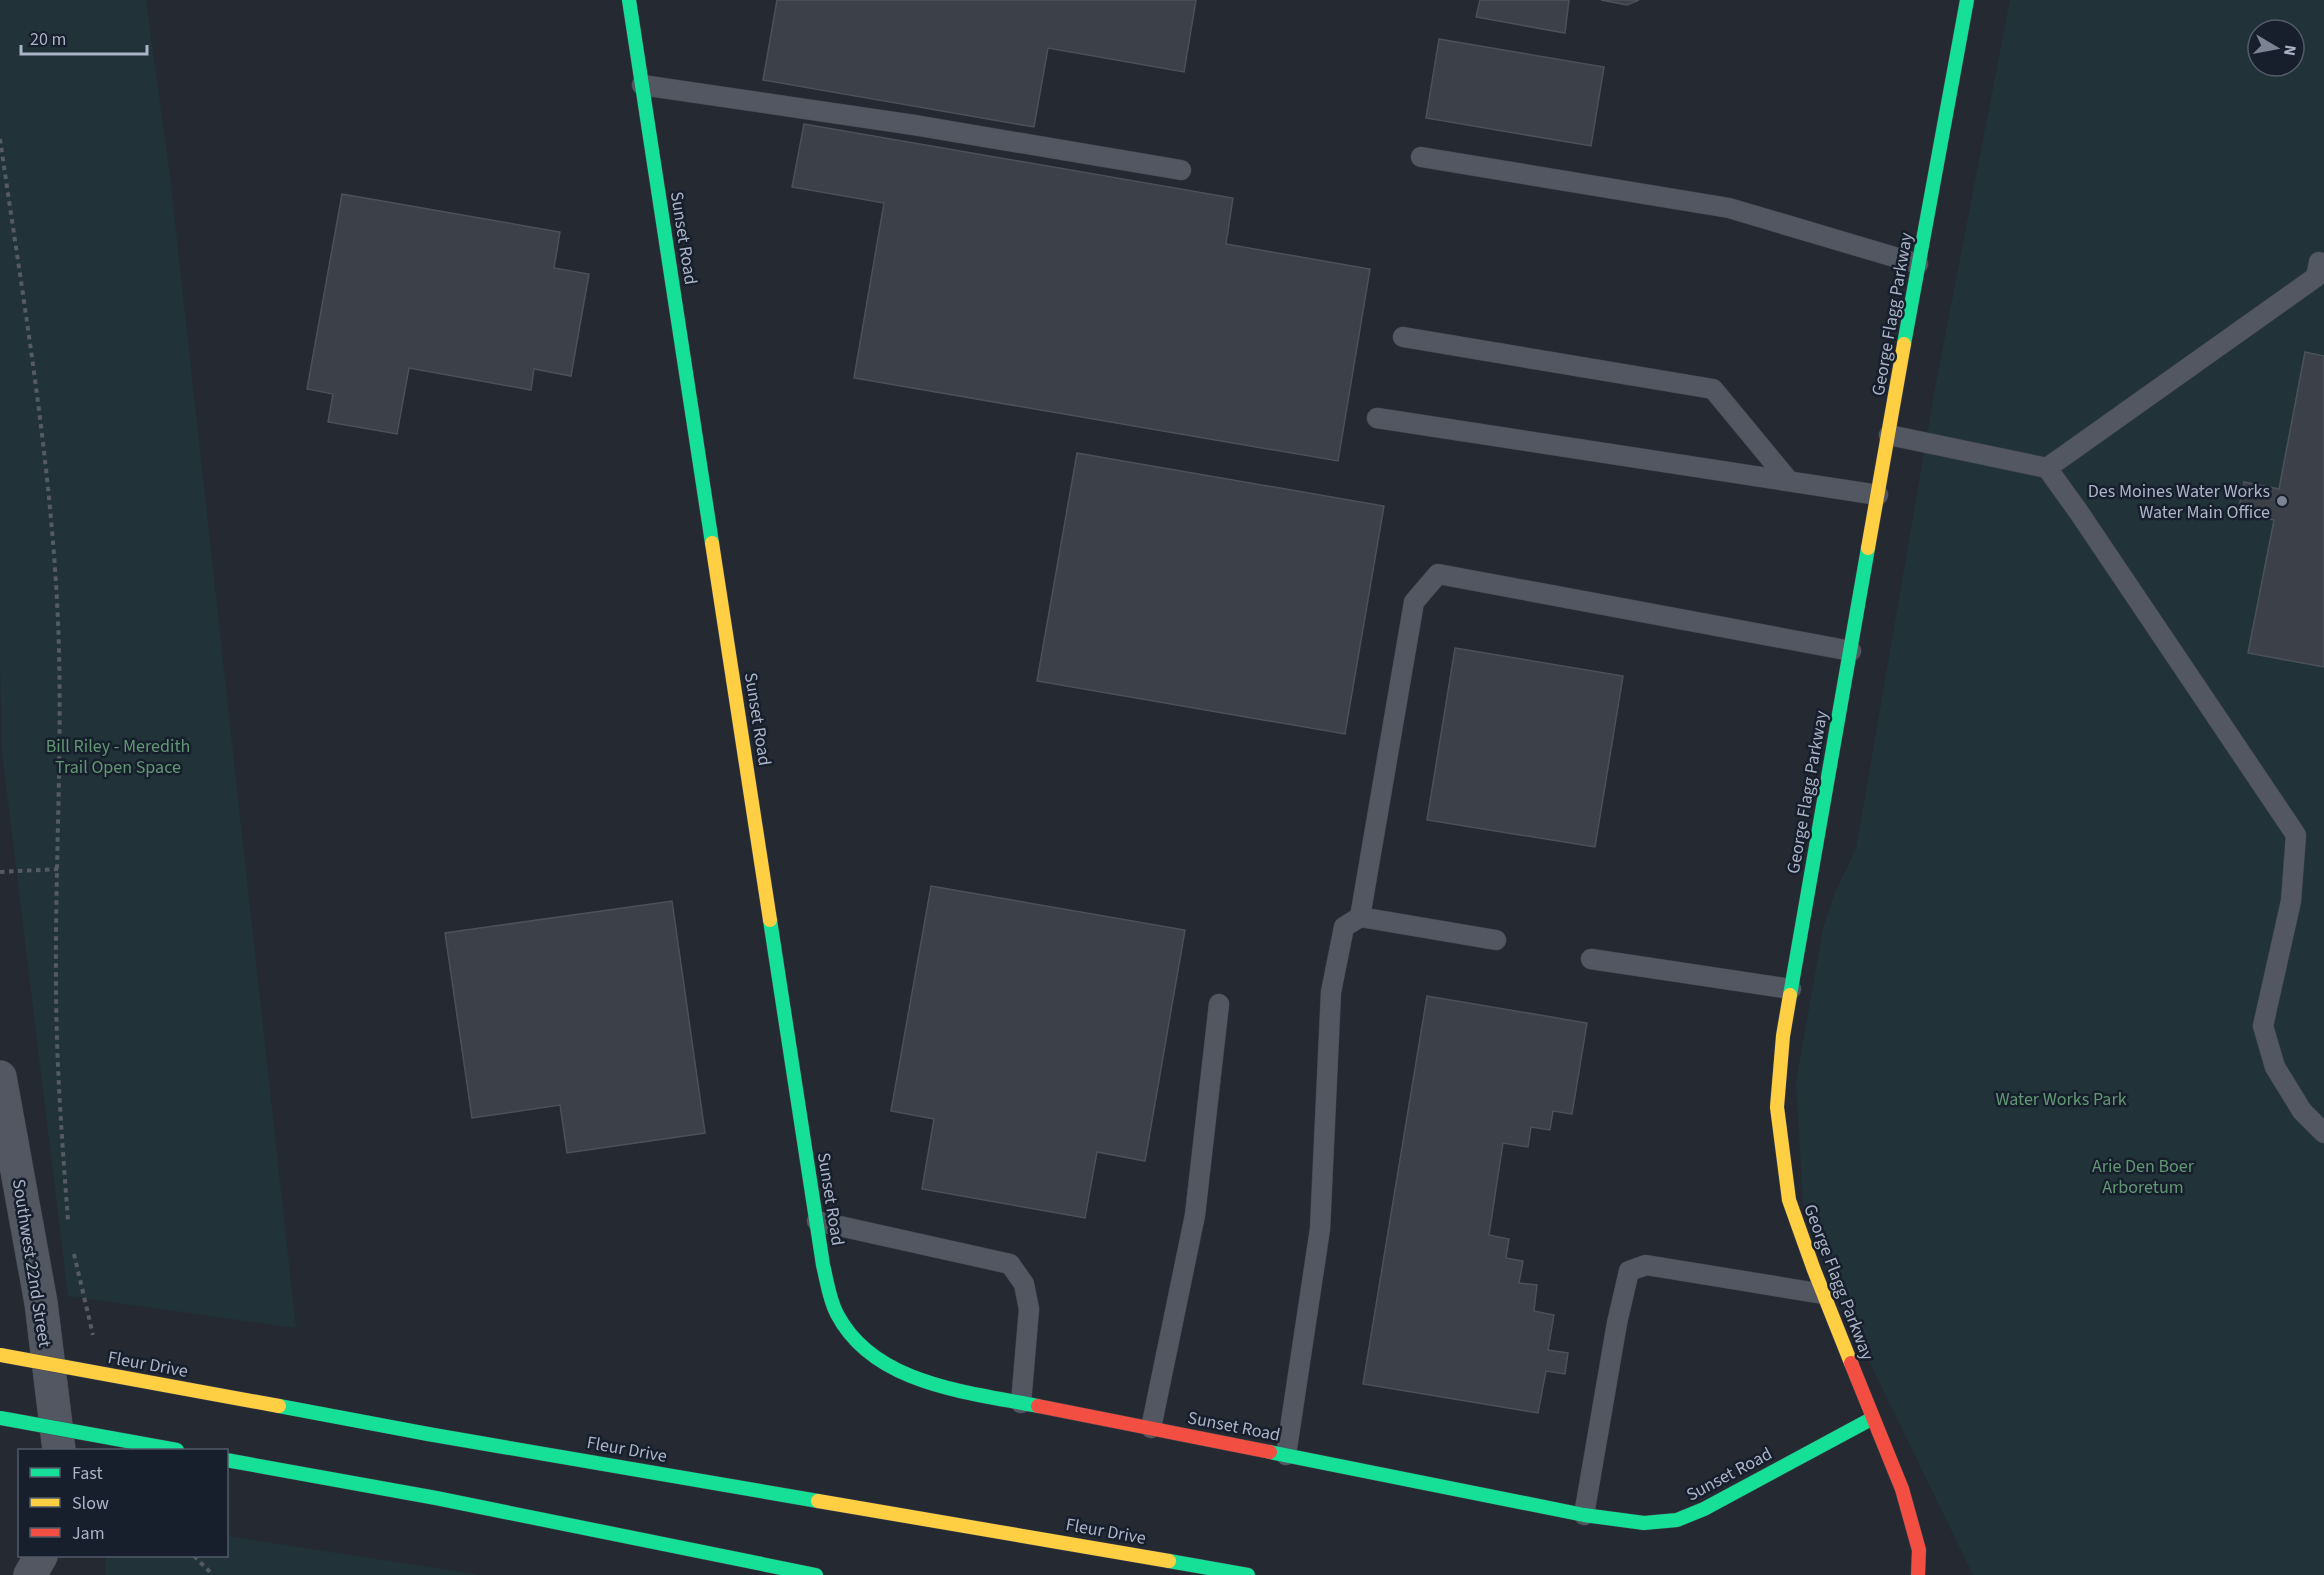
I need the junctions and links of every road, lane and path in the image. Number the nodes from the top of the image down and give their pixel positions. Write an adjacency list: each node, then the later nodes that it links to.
1 (629, 0): 3 (street, Sunset Road)
2 (1967, 0): 8 (street, George Flagg Parkway)
3 (642, 85): 6 (lane); 25 (street, Sunset Road)
4 (0, 139): 16 (path)
5 (1421, 157): 8 (lane)
6 (1181, 170)
7 (2319, 262): 12 (lane)
8 (1918, 264): 11 (street, George Flagg Parkway)
9 (1403, 337): 13 (lane)
10 (1377, 418): 13 (lane)
11 (1889, 435): 12 (lane); 14 (street, George Flagg Parkway)
12 (2047, 468): 24 (lane)
13 (1789, 480): 14 (lane)
14 (1878, 495): 15 (street, George Flagg Parkway)
15 (1851, 651): 18 (lane); 21 (street, George Flagg Parkway)
16 (58, 869): 17 (path); 26 (path)
17 (0, 872)
18 (1360, 917): 19 (lane); 35 (lane)
19 (1496, 940)
20 (1591, 959): 21 (lane)
21 (1791, 989): 27 (street, George Flagg Parkway)
22 (1218, 1004): 32 (lane)
23 (0, 1077): 33 (street, Southwest 22nd Street)
24 (2324, 1133)
25 (817, 1221): 29 (street, Sunset Road); 29 (lane)
26 (69, 1232)
27 (1823, 1294): 31 (street, George Flagg Parkway); 37 (lane)
28 (0, 1355): 43 (street, Fleur Drive, bridge)
29 (1022, 1403): 32 (street, Sunset Road)
30 (0, 1418): 34 (street, bridge)
31 (1873, 1418): 37 (street, Sunset Road); 44 (street, George Flagg Parkway)
32 (1151, 1428): 35 (street, Sunset Road)
33 (59, 1449)
34 (171, 1449)
35 (1286, 1455): 37 (street, Sunset Road)
36 (228, 1460): 42 (street)
37 (1584, 1515)
38 (40, 1557): 40 (street)
39 (195, 1557): 41 (path)
40 (30, 1575)
41 (213, 1575)
42 (816, 1575)
43 (1248, 1575)
44 (1918, 1575)

